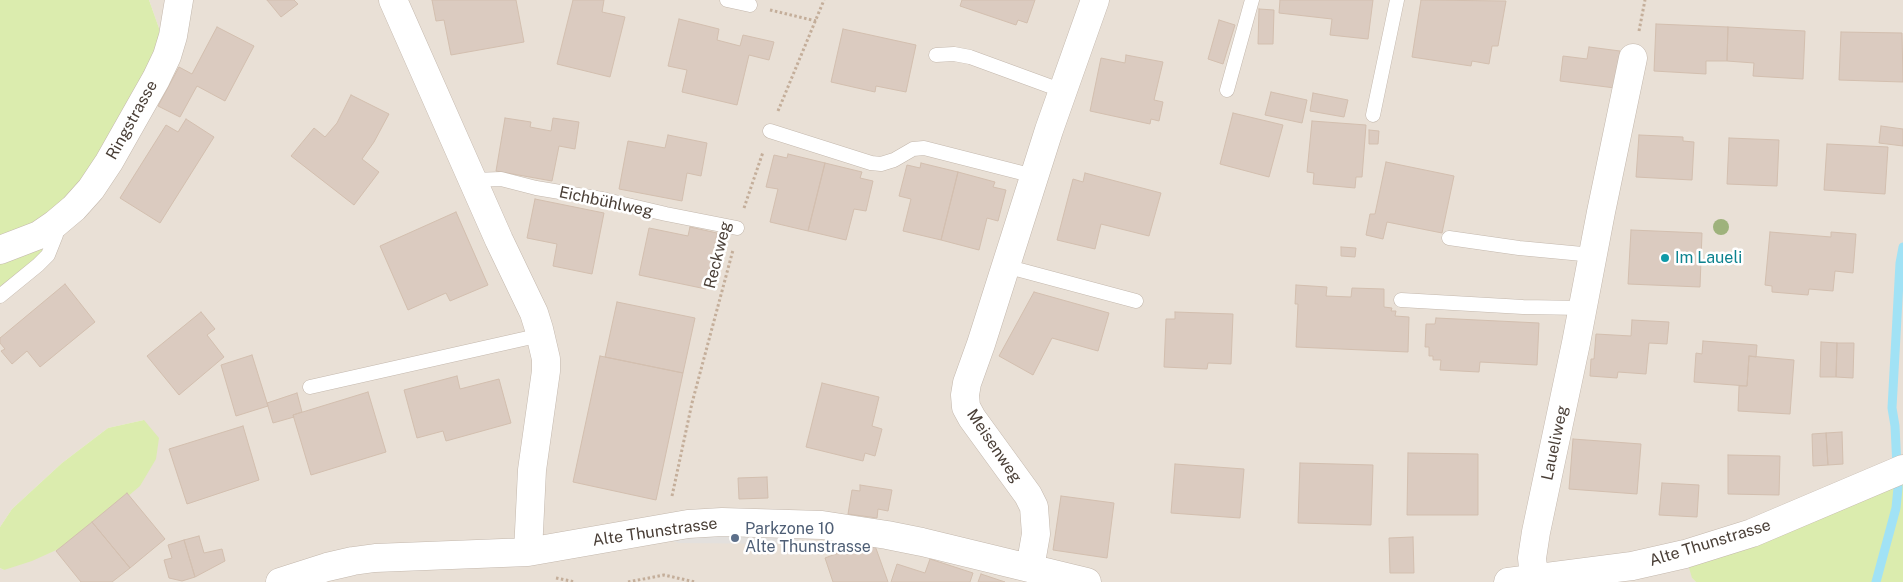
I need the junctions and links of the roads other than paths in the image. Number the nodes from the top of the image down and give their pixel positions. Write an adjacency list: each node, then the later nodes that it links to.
1 (179, 0): 16 (street, Ringstrasse)
2 (393, 0): 15 (street)
3 (727, 0): 7 (lane)
4 (1095, 0): 11 (street, Meisenweg)
5 (1252, 0): 10 (lane)
6 (1397, 0): 12 (lane)
7 (750, 5)
8 (936, 56): 11 (lane)
9 (1633, 58): 20 (street, Laueliweg)
10 (1227, 90)
11 (1063, 91): 14 (street, Meisenweg)
12 (1372, 114)
13 (770, 131): 14 (lane)
14 (1034, 176): 21 (street, Meisenweg)
15 (474, 180): 17 (lane, Eichbühlweg); 26 (street)
16 (55, 224): 19 (street, Ringstrasse); 22 (lane)
17 (738, 228)
18 (1449, 238): 20 (lane)
19 (0, 250)
20 (1593, 255): 25 (street, Laueliweg)
21 (1005, 266): 24 (lane); 30 (street, Meisenweg)
22 (0, 296)
23 (1401, 300): 25 (lane)
24 (1136, 301)
25 (1583, 308): 31 (street, Laueliweg)
26 (541, 335): 27 (lane); 29 (street)
27 (310, 387)
28 (1894, 473): 31 (street, Alte Thunstrasse)
29 (528, 552): 30 (street, Alte Thunstrasse); 32 (street, Alte Thunstrasse)
30 (1030, 568): 33 (street, Alte Thunstrasse)
31 (1521, 580)
32 (280, 582)
33 (1087, 582)

